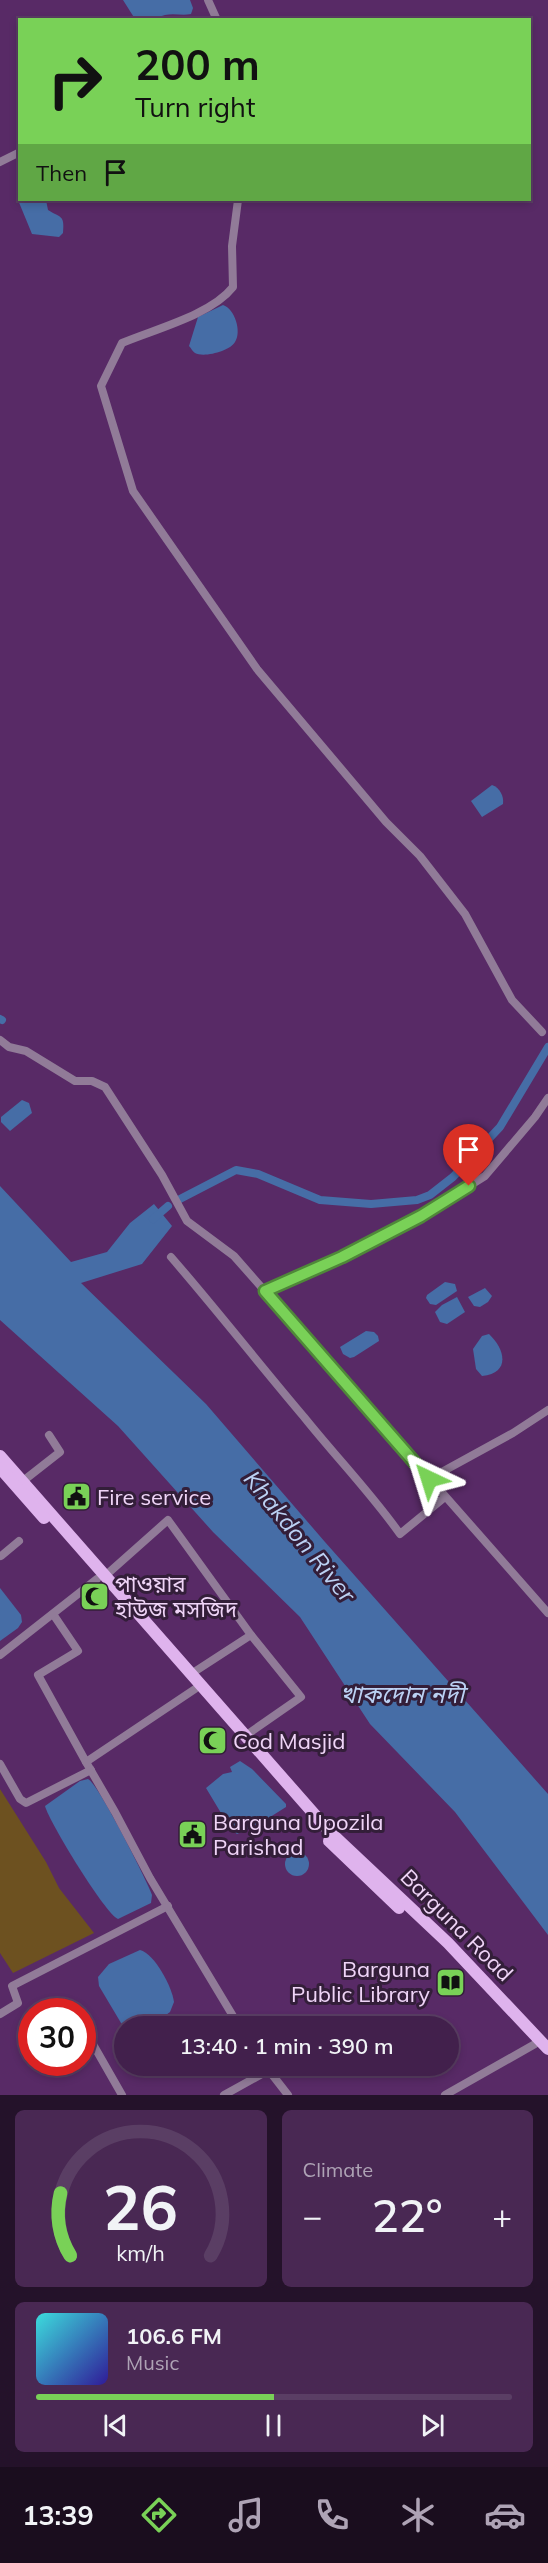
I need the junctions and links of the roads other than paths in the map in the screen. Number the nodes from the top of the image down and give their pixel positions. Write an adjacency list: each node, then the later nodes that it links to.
1 (208, 0): 2 (street)
2 (217, 18)
3 (18, 153): 4 (street)
4 (0, 162)
5 (238, 201): 6 (street)
6 (542, 1032)
7 (0, 1040): 10 (street)
8 (548, 1098): 10 (street)
9 (171, 1257): 17 (street)
10 (265, 1291): 15 (street)
11 (548, 1410): 15 (street)
12 (49, 1435): 16 (street)
13 (0, 1456): 16 (main road, Barguna Road)
14 (0, 1468): 20 (main road, Barguna Road)
15 (429, 1479): 17 (street)
16 (23, 1481): 20 (main road, Barguna Road)
17 (445, 1497): 21 (street)
18 (19, 1541): 19 (street)
19 (1, 1556)
20 (101, 1577): 22 (street); 23 (street); 25 (main road, Barguna Road); 26 (main road, Barguna Road)
21 (548, 1613)
22 (53, 1614): 24 (street); 28 (street)
23 (251, 1635): 25 (street); 27 (street)
24 (0, 1655)
25 (191, 1674): 27 (main road, Barguna Road)
26 (195, 1689): 28 (street); 34 (main road, Barguna Road)
27 (245, 1736): 35 (main road, Barguna Road)
28 (86, 1762): 30 (street)
29 (0, 1764): 30 (street)
30 (91, 1770): 31 (street)
31 (168, 1906): 32 (street); 33 (street)
32 (0, 2014)
33 (233, 2016)
34 (535, 2044): 37 (main road, Barguna Road); 43 (street)
35 (548, 2049)
36 (96, 2050): 40 (street)
37 (548, 2058)
38 (254, 2076): 41 (street)
39 (273, 2076): 42 (street)
40 (122, 2095)
41 (224, 2095)
42 (288, 2095)
43 (445, 2095)

